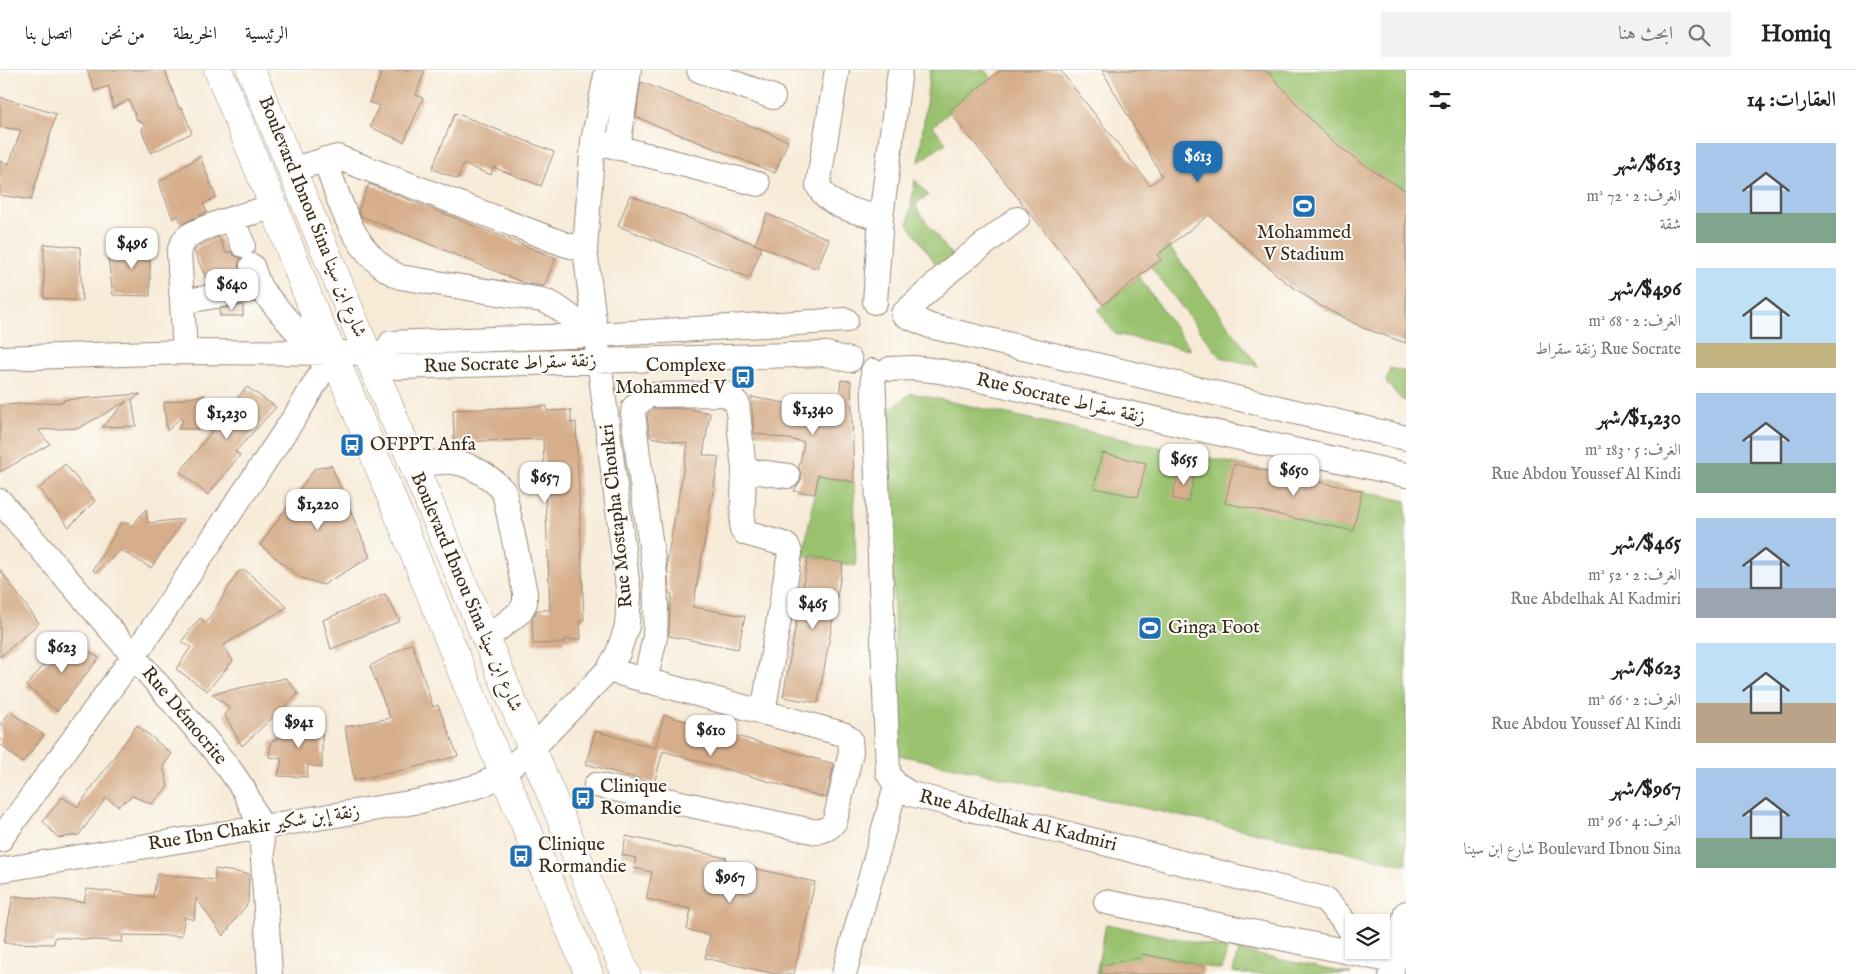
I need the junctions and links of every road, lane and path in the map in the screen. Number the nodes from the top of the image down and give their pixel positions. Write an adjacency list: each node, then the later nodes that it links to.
1 (218, 70): 14 (main road, Boulevard Ibnou Sina شارع ابن سينا)
2 (251, 70): 12 (main road, Boulevard Ibnou Sina شارع ابن سينا)
3 (607, 70): 9 (street, Rue Mostapha Choukri)
4 (629, 70): 10 (street)
5 (699, 70): 8 (street)
6 (837, 70): 15 (street)
7 (900, 70): 15 (street)
8 (773, 97)
9 (593, 141): 10 (street); 18 (street, Rue Mostapha Choukri)
10 (618, 148): 13 (street)
11 (325, 159): 12 (street); 18 (street); 24 (street)
12 (292, 169): 27 (main road, Boulevard Ibnou Sina شارع ابن سينا)
13 (758, 184)
14 (274, 207): 16 (street); 26 (main road, Boulevard Ibnou Sina شارع ابن سينا)
15 (881, 218): 21 (street)
16 (232, 219): 19 (street); 20 (street)
17 (1017, 219): 22 (street)
18 (585, 250): 24 (street, Rue Mostapha Choukri)
19 (252, 267): 20 (street); 26 (street)
20 (182, 302): 25 (street)
21 (875, 302): 22 (street); 23 (street)
22 (904, 315): 31 (street); 32 (street)
23 (846, 320): 24 (street, Rue Socrate زنقة سقراط); 29 (street)
24 (596, 335): 27 (street, Rue Socrate زنقة سقراط); 30 (street, Rue Mostapha Choukri)
25 (185, 352): 26 (street); 28 (street)
26 (324, 353): 27 (street); 41 (street); 46 (main road, Boulevard Ibnou Sina شارع ابن سينا)
27 (376, 354): 30 (street, Rue Socrate زنقة سقراط); 35 (main road, Boulevard Ibnou Sina شارع ابن سينا)
28 (0, 358)
29 (850, 360): 30 (street, Rue Socrate زنقة سقراط); 31 (street)
30 (600, 361): 42 (street, Rue Mostapha Choukri)
31 (882, 370): 34 (street, Rue Socrate زنقة سقراط); 48 (street, Rue Abdelhak Al Kadmiri)
32 (1304, 414): 33 (street); 34 (street)
33 (1406, 438)
34 (1295, 451): 37 (street, Rue Socrate زنقة سقراط)
35 (413, 465): 40 (main road, Boulevard Ibnou Sina شارع ابن سينا); 40 (street)
36 (744, 470): 38 (street); 43 (street); 44 (street)
37 (1406, 475)
38 (788, 476)
39 (0, 501): 41 (street, Rue Démocrite)
40 (486, 639): 45 (main road, Boulevard Ibnou Sina شارع ابن سينا)
41 (134, 656): 49 (street, Rue Démocrite); 50 (street)
42 (608, 670): 43 (street); 45 (street, Rue Mostapha Choukri)
43 (645, 681): 44 (street)
44 (763, 713): 47 (street)
45 (532, 750): 46 (street, Rue Ibn Chakir زنقة إبن شكير); 60 (main road, Boulevard Ibnou Sina شارع ابن سينا)
46 (503, 773): 49 (street, Rue Ibn Chakir زنقة إبن شكير); 59 (main road, Boulevard Ibnou Sina شارع ابن سينا)
47 (596, 785)
48 (896, 785): 54 (street, Rue Abdelhak Al Kadmiri); 61 (street)
49 (261, 828): 51 (street, Rue Ibn Chakir زنقة إبن شكير); 58 (street, Rue Démocrite)
50 (0, 840)
51 (0, 870)
52 (1106, 902): 55 (street)
53 (1406, 913): 57 (street)
54 (1345, 924)
55 (1345, 945)
56 (1379, 959): 57 (street)
57 (1392, 967)
58 (270, 974)
59 (589, 974)
60 (626, 974)
61 (844, 974)

